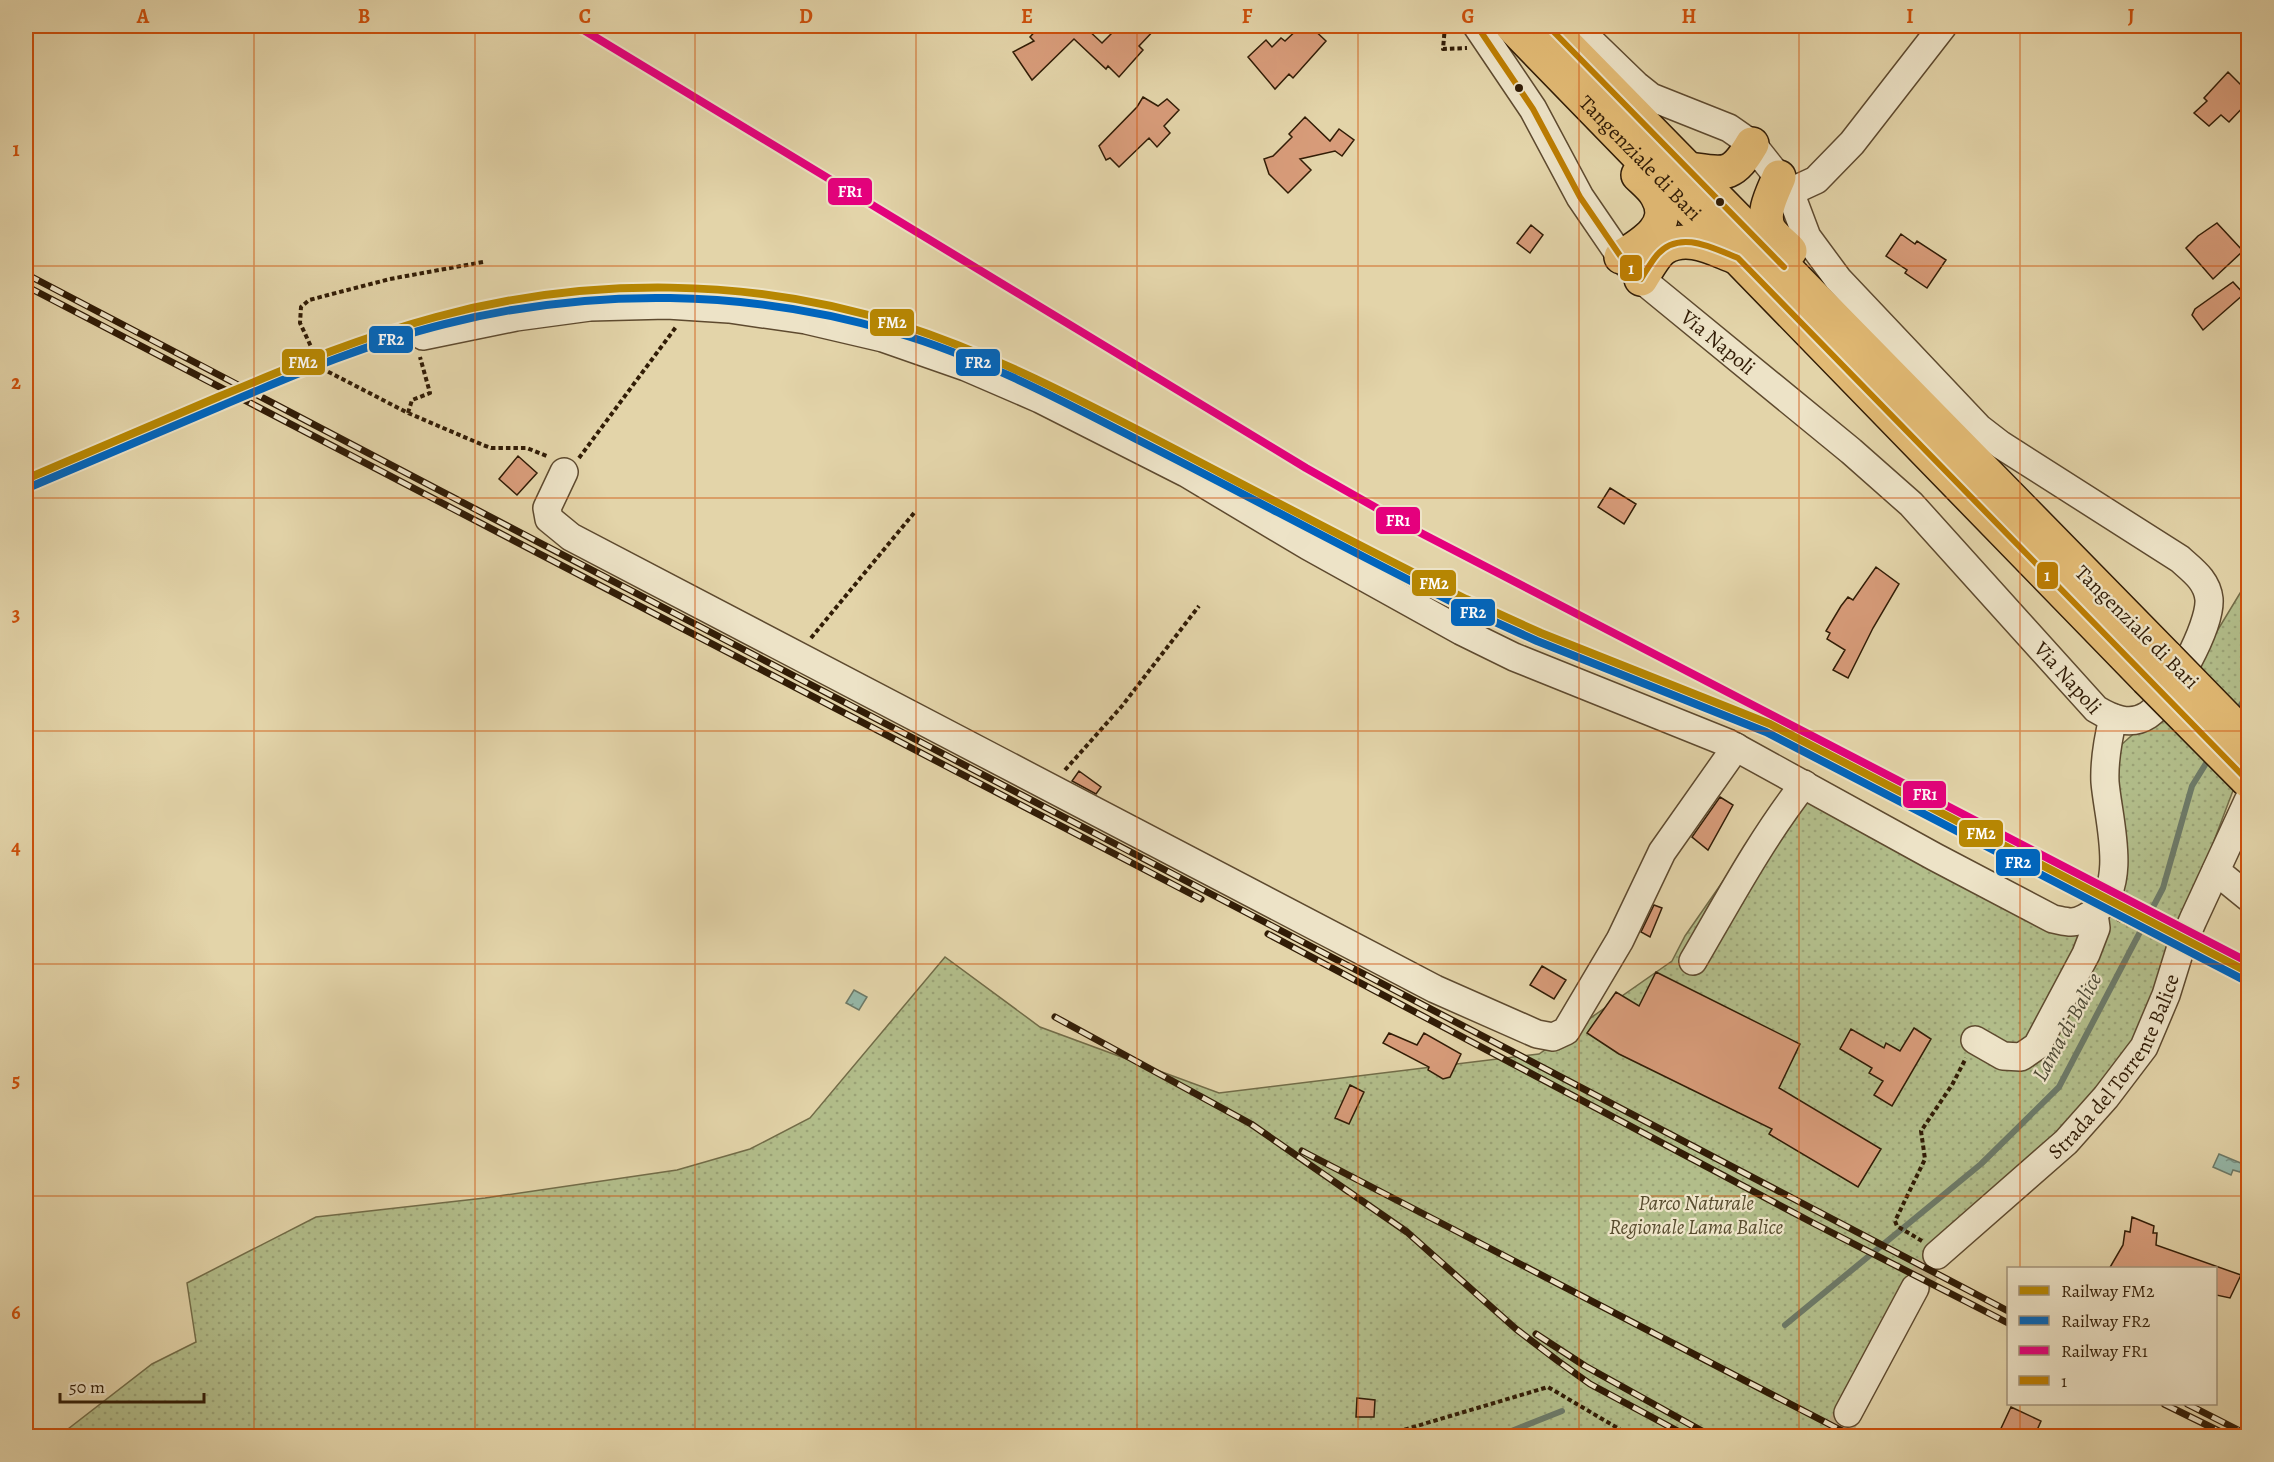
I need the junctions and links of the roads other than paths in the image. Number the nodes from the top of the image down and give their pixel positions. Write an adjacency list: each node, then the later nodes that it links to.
1 (1512, 26): 6 (highway, Tangenziale di Bari)
2 (1548, 26): 8 (highway, Tangenziale di Bari)
3 (1575, 26): 7 (street, Via Napoli)
4 (1943, 26): 9 (street)
5 (1475, 37): 11 (street, Via Napoli)
6 (1592, 107): 10 (highway, Tangenziale di Bari); 11 (highway)
7 (1752, 144): 8 (highway); 9 (street, Via Napoli)
8 (1689, 169): 12 (highway, Tangenziale di Bari)
9 (1785, 185): 12 (highway); 16 (street, Via Napoli)
10 (1738, 258): 11 (highway); 15 (highway, Tangenziale di Bari)
11 (1631, 268): 16 (street, Via Napoli)
12 (1827, 311): 15 (highway, Tangenziale di Bari)
13 (425, 346): 18 (street)
14 (564, 472): 18 (street)
15 (2157, 669): 17 (highway, Tangenziale di Bari, bridge); 19 (highway, Tangenziale di Bari, bridge)
16 (2113, 718): 24 (street)
17 (2248, 740)
18 (1732, 745): 20 (street)
19 (2248, 781)
20 (1804, 784): 24 (street); 25 (street)
21 (2248, 801): 22 (street, Strada del Torrente Balice)
22 (2216, 871): 23 (street); 27 (street, Strada del Torrente Balice)
23 (2248, 897)
24 (2093, 913): 26 (street)
25 (1693, 961)
26 (1975, 1040)
27 (1939, 1253)
28 (1915, 1288): 29 (street)
29 (1848, 1413)

